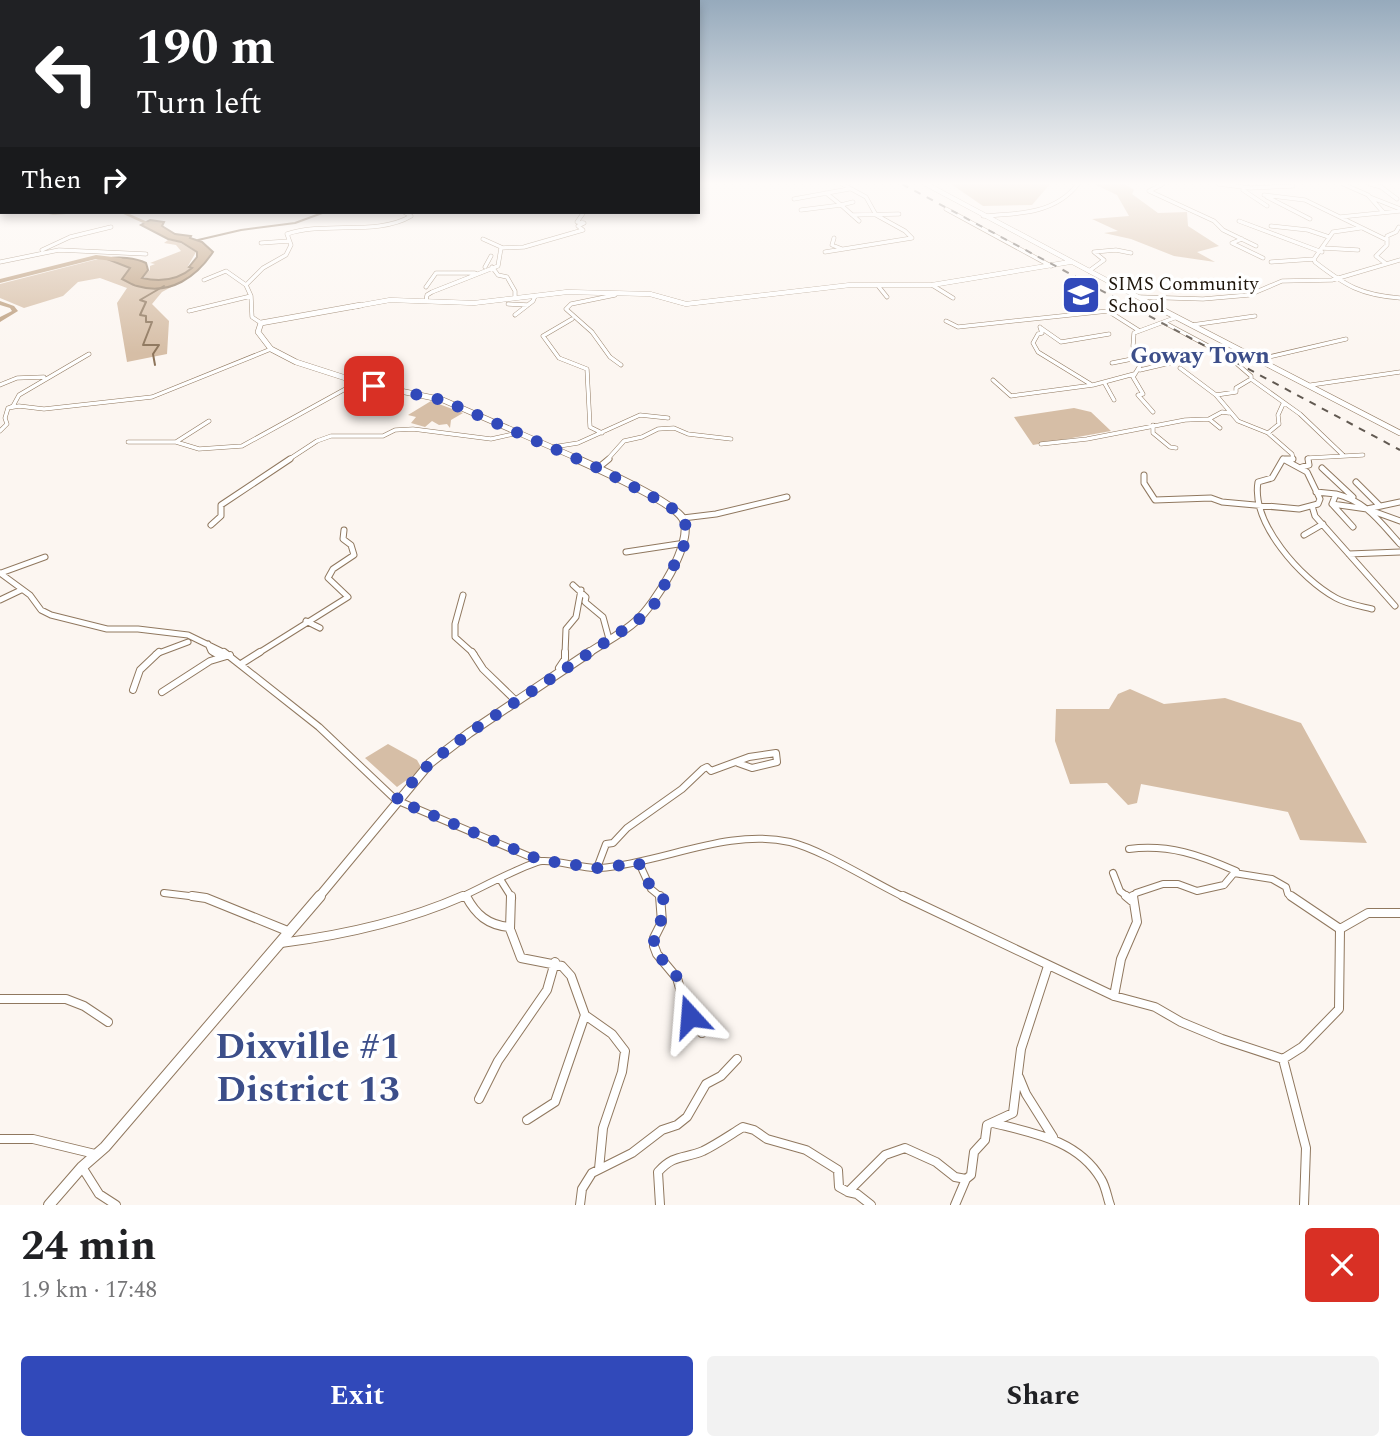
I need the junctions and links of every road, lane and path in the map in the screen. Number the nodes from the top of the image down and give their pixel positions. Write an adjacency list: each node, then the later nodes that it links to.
1 (63, 240): 21 (street)
2 (287, 240): 15 (street)
3 (289, 240): 40 (street)
4 (486, 240): 17 (street)
5 (548, 240): 17 (street)
6 (833, 240): 18 (street)
7 (903, 240): 18 (street)
8 (1004, 240): 33 (street)
9 (1029, 240): 30 (main road)
10 (1239, 240): 26 (street)
11 (1244, 240): 16 (street)
12 (1295, 240): 19 (street)
13 (1326, 240): 19 (street)
14 (1387, 240): 32 (street)
15 (261, 243)
16 (1256, 246)
17 (504, 248): 35 (street)
18 (844, 249): 22 (street)
19 (1323, 250): 20 (street); 27 (street)
20 (1358, 250)
21 (41, 251): 24 (street); 29 (street)
22 (825, 252)
23 (1131, 253): 36 (street)
24 (146, 254)
25 (491, 256): 34 (street)
26 (1263, 258)
27 (1314, 259): 31 (street); 38 (street)
28 (1400, 260): 32 (street)
29 (0, 262)
30 (1070, 262): 33 (main road); 36 (main road)
31 (1271, 262)
32 (1385, 263): 38 (street)
33 (1051, 266): 41 (main road)
34 (485, 267): 35 (street); 37 (street)
35 (491, 267): 49 (street)
36 (1089, 271): 48 (main road)
37 (477, 273): 42 (street); 52 (street)
38 (1337, 279): 48 (street); 50 (street)
39 (204, 281): 40 (street)
40 (246, 285): 45 (street)
41 (932, 285): 43 (main road); 51 (street)
42 (426, 287)
43 (878, 287): 44 (main road); 47 (street)
44 (623, 292): 46 (main road); 59 (street)
45 (251, 296): 54 (street); 61 (street)
46 (535, 296): 49 (main road); 53 (street)
47 (887, 297)
48 (1140, 297): 57 (main road)
49 (517, 298): 52 (main road); 53 (street)
50 (1400, 298)
51 (953, 299)
52 (426, 301): 61 (main road)
53 (528, 305): 55 (street)
54 (189, 311)
55 (515, 315)
56 (1255, 316): 63 (street)
57 (1177, 317): 62 (street); 63 (main road)
58 (1038, 318): 60 (street); 64 (street); 65 (street)
59 (572, 319): 74 (street); 101 (street)
60 (946, 321)
61 (261, 323): 68 (main road)
62 (1164, 323): 65 (street); 80 (street)
63 (1192, 325): 71 (main road)
64 (1040, 327): 66 (street); 85 (street)
65 (1138, 330): 70 (street)
66 (1109, 334)
67 (1346, 339): 71 (street)
68 (271, 349): 82 (main road); 90 (street)
69 (89, 354): 79 (street)
70 (1140, 354): 72 (street); 78 (street)
71 (1260, 359): 86 (main road)
72 (1112, 363)
73 (1170, 363): 76 (street)
74 (621, 365)
75 (1180, 368): 87 (street)
76 (1140, 370)
77 (1400, 372): 86 (street)
78 (1134, 374): 83 (street); 91 (street)
79 (47, 376): 84 (street); 90 (street)
80 (1251, 379): 87 (street); 89 (street)
81 (993, 380): 85 (street)
82 (358, 382): 100 (main road); 106 (street)
83 (1104, 382): 85 (street); 88 (street)
84 (0, 385)
85 (1093, 385)
86 (1311, 385): 103 (main road)
87 (1216, 395): 92 (street)
88 (1114, 400)
89 (1283, 404): 102 (street); 111 (street)
90 (8, 408): 93 (street)
91 (1153, 412)
92 (1229, 413): 95 (street); 102 (street)
93 (3, 416): 99 (street)
94 (668, 418): 101 (street)
95 (1209, 419): 97 (street); 98 (street)
96 (209, 421): 106 (street)
97 (1153, 425): 107 (street); 109 (street)
98 (1220, 428)
99 (0, 431)
100 (519, 433): 108 (main road); 133 (street)
101 (602, 433): 108 (street)
102 (1268, 433): 112 (street)
103 (1400, 433)
104 (731, 439): 114 (street)
105 (128, 442): 106 (street)
106 (176, 442)
107 (1041, 444)
108 (552, 447): 114 (main road)
109 (1176, 448)
110 (1363, 455): 111 (street)
111 (1345, 456): 113 (street)
112 (1283, 459): 113 (street); 125 (street)
113 (1302, 467): 118 (street)
114 (598, 468): 130 (main road)
115 (1322, 468): 121 (street)
116 (1144, 475): 123 (street)
117 (1356, 482): 127 (street)
118 (1316, 492): 119 (street); 126 (street)
119 (1336, 494): 121 (street); 124 (street)
120 (787, 497): 130 (street)
121 (1355, 499): 129 (street)
122 (1400, 502): 127 (street)
123 (1243, 503): 125 (street); 128 (street)
124 (1332, 504): 129 (street); 134 (street)
125 (1256, 506): 126 (street); 150 (street)
126 (1312, 506): 132 (street)
127 (1380, 506): 129 (street)
128 (1233, 509)
129 (1367, 509): 131 (street); 138 (street)
130 (683, 518): 137 (main road)
131 (1400, 521)
132 (1323, 524): 136 (street); 141 (street)
133 (211, 525)
134 (1353, 527)
135 (344, 530): 151 (street)
136 (1304, 534)
137 (685, 543): 139 (street); 154 (main road)
138 (1400, 544)
139 (626, 552)
140 (1400, 552): 141 (street)
141 (1349, 554): 149 (street)
142 (45, 557): 143 (street)
143 (0, 573): 145 (street)
144 (573, 584): 146 (street)
145 (21, 590): 148 (street); 153 (street)
146 (580, 590): 154 (street); 160 (street)
147 (463, 595): 163 (street)
148 (0, 600)
149 (1395, 606)
150 (1372, 609)
151 (306, 621): 152 (street); 159 (street)
152 (320, 628)
153 (177, 633): 155 (street); 156 (street)
154 (610, 639): 163 (main road)
155 (188, 642): 156 (street); 161 (street)
156 (205, 643): 157 (street); 158 (street)
157 (230, 655): 158 (street); 159 (street)
158 (222, 657): 162 (street)
159 (241, 664): 165 (street)
160 (559, 668)
161 (133, 690)
162 (163, 692)
163 (516, 701): 165 (main road)
164 (738, 763): 164 (street); 169 (street)
165 (396, 800): 167 (street); 179 (main road)
166 (1129, 849): 170 (street)
167 (540, 860): 169 (street); 172 (street)
168 (639, 863): 169 (street); 182 (street); 187 (street)
169 (597, 868)
170 (1239, 872): 175 (street); 178 (street)
171 (1113, 873): 175 (street)
172 (500, 879): 174 (street); 177 (street)
173 (164, 893): 179 (street)
174 (466, 895): 177 (street); 180 (street)
175 (1132, 901): 183 (street)
176 (1400, 913): 178 (street)
177 (509, 927): 181 (street)
178 (1340, 929): 189 (street)
179 (290, 932): 180 (main road)
180 (281, 943): 196 (main road)
181 (555, 962): 185 (street); 191 (street)
182 (1048, 966): 183 (street); 190 (street)
183 (1114, 996): 189 (street)
184 (0, 999): 186 (street)
185 (585, 1015): 192 (street); 198 (street)
186 (108, 1022)
187 (702, 1033)
188 (737, 1059): 198 (street)
189 (1283, 1059): 208 (street)
190 (1019, 1077): 193 (street); 194 (street)
191 (479, 1099)
192 (527, 1119)
193 (993, 1123): 194 (street); 199 (street)
194 (1053, 1137): 207 (street)
195 (0, 1139): 196 (street)
196 (105, 1147): 197 (main road)
197 (82, 1167): 201 (main road); 202 (street)
198 (599, 1169): 203 (street)
199 (966, 1179): 200 (street); 206 (street)
200 (848, 1192): 204 (street); 205 (street)
201 (49, 1205)
202 (116, 1205)
203 (580, 1205)
204 (660, 1205)
205 (871, 1205)
206 (955, 1205)
207 (1110, 1205)
208 (1304, 1205)

